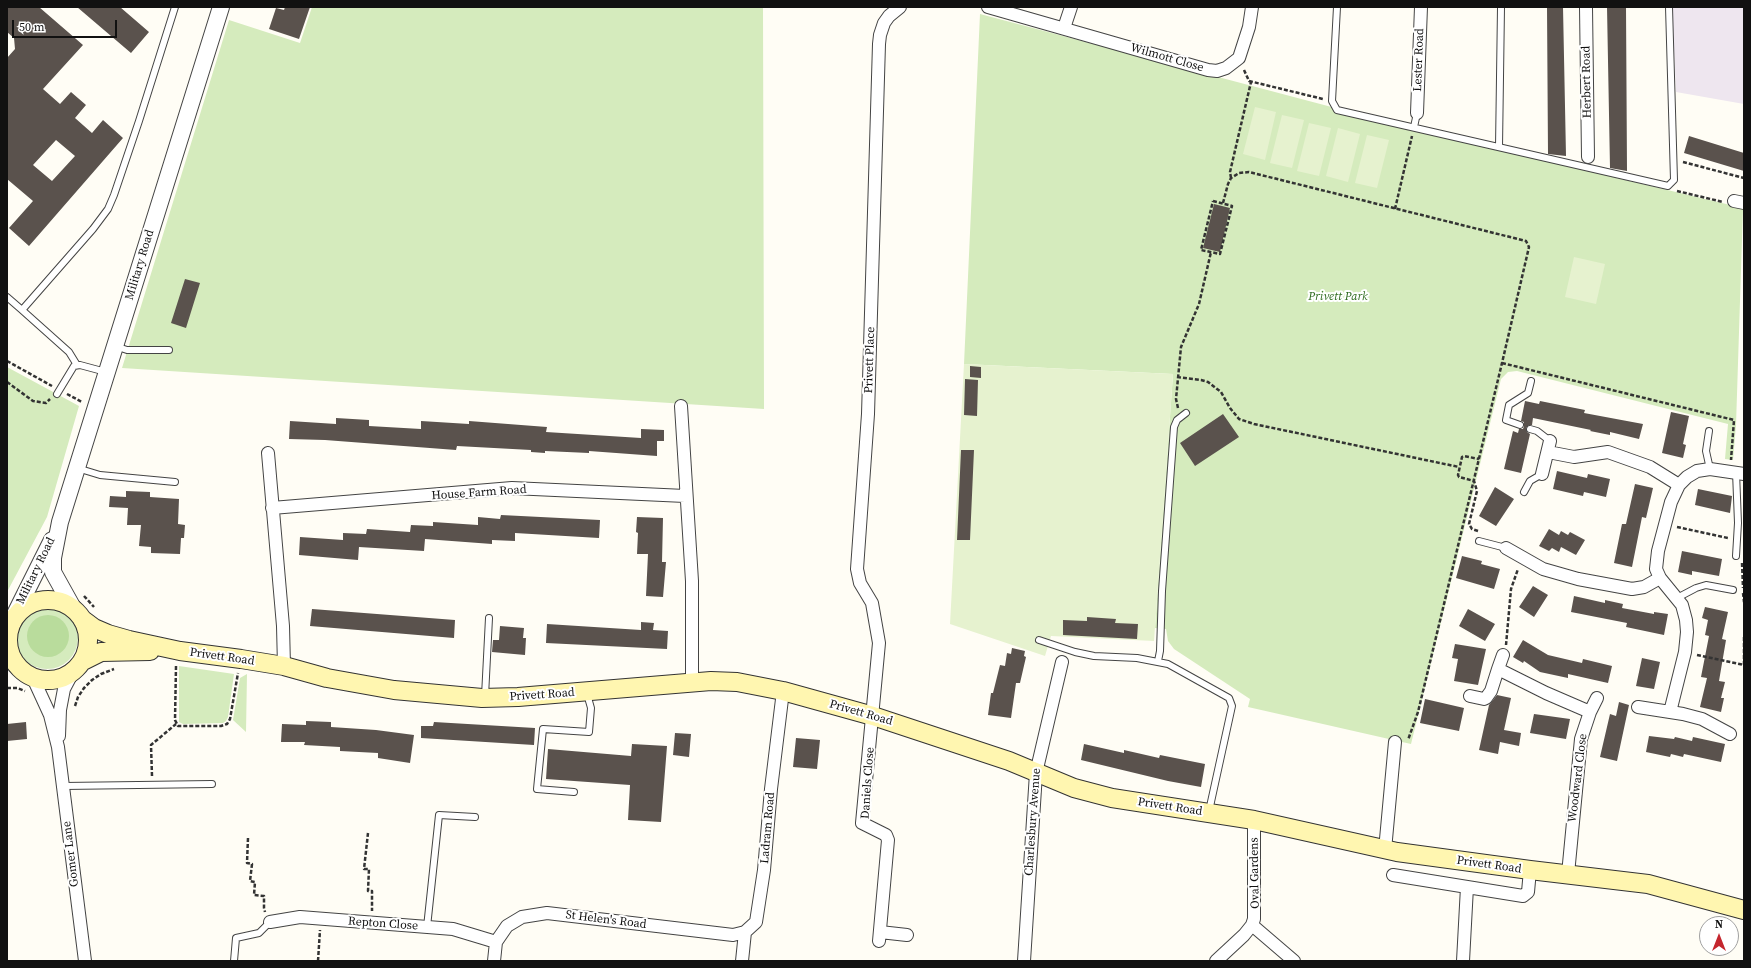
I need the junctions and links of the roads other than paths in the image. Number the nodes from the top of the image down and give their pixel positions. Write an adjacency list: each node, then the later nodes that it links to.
1 (175, 7): 18 (lane)
2 (221, 7): 19 (street, Military Road)
3 (900, 7): 71 (street, Privett Place)
4 (988, 7): 12 (street, Wilmott Close)
5 (1071, 7): 12 (street)
6 (1252, 7): 12 (street, Wilmott Close)
7 (1337, 7): 14 (lane)
8 (1421, 7): 13 (street, Lester Road)
9 (1501, 7): 15 (lane)
10 (1586, 7): 16 (street, Herbert Road)
11 (1669, 7): 16 (lane)
12 (1064, 28)
13 (1417, 113): 14 (lane)
14 (1414, 127): 15 (lane)
15 (1499, 147): 16 (lane)
16 (1587, 162)
17 (7, 297): 18 (lane)
18 (22, 310): 21 (lane)
19 (115, 346): 20 (lane); 22 (street, Military Road)
20 (169, 350)
21 (77, 365): 22 (lane); 24 (lane)
22 (106, 372): 32 (street, Military Road)
23 (1531, 381): 27 (lane)
24 (57, 394)
25 (681, 406): 39 (street)
26 (1186, 413): 55 (lane)
27 (1520, 425)
28 (1530, 429): 30 (lane)
29 (1709, 431): 33 (lane)
30 (1549, 447): 35 (street); 37 (street)
31 (268, 453): 40 (street)
32 (77, 468): 36 (lane); 41 (street, Military Road)
33 (1710, 469): 34 (street); 37 (street)
34 (1738, 473): 44 (lane)
35 (1542, 474): 38 (lane)
36 (175, 482)
37 (1679, 485): 45 (street)
38 (1524, 492)
39 (685, 496): 40 (street, House Farm Road); 62 (street)
40 (272, 508): 57 (street)
41 (60, 522): 48 (street, Military Road); 50 (street, Military Road)
42 (1479, 541): 43 (lane)
43 (1506, 548): 45 (street)
44 (1736, 556)
45 (1660, 578): 47 (street)
46 (1733, 590): 47 (lane)
47 (1677, 598): 70 (street)
48 (83, 612): 50 (main road); 53 (main road, Privett Road); 58 (main road)
49 (489, 618): 66 (lane)
50 (9, 629): 61 (main road)
51 (1039, 640): 52 (lane)
52 (1068, 650): 55 (lane); 56 (lane)
53 (173, 654): 57 (main road, Privett Road); 58 (main road, Privett Road)
54 (1503, 655): 59 (street)
55 (1158, 661): 79 (lane)
56 (1062, 662): 75 (street, Charlesbury Avenue)
57 (284, 666): 66 (main road, Privett Road)
58 (78, 667): 61 (main road); 74 (street, Gomer Lane)
59 (1498, 669): 65 (street); 69 (street)
60 (7, 675): 61 (main road)
61 (29, 676): 74 (street, Gomer Lane)
62 (692, 682): 63 (main road, Privett Road); 64 (main road, Privett Road)
63 (783, 691): 71 (main road, Privett Road); 91 (street, Ladram Road)
64 (586, 692): 66 (main road, Privett Road); 78 (lane)
65 (1470, 696)
66 (484, 698)
67 (1597, 698): 69 (street, Woodward Close)
68 (1638, 707): 70 (street)
69 (1590, 712): 84 (street, Woodward Close)
70 (1670, 712): 72 (street)
71 (873, 716): 75 (main road, Privett Road); 92 (street, Daniels Close)
72 (1730, 734)
73 (1395, 742): 82 (street)
74 (58, 747): 77 (street, Gomer Lane)
75 (1036, 773): 79 (main road, Privett Road); 98 (street, Charlesbury Avenue)
76 (212, 784): 77 (lane)
77 (64, 786): 94 (street, Gomer Lane)
78 (574, 792)
79 (1209, 813): 81 (main road, Privett Road)
80 (475, 817): 90 (lane)
81 (1254, 820): 82 (main road, Privett Road); 89 (street, Oval Gardens)
82 (1385, 850): 83 (main road, Privett Road)
83 (1530, 870): 84 (main road, Privett Road); 86 (street, Privett Road)
84 (1568, 874): 87 (main road, Privett Road)
85 (1393, 875): 86 (street, Privett Road)
86 (1467, 887): 101 (street)
87 (1744, 910)
88 (270, 922): 90 (street, Repton Close); 95 (lane)
89 (1252, 925): 99 (street, Oval Gardens); 100 (street, Oval Gardens)
90 (427, 927): 93 (street, Repton Close)
91 (745, 932): 93 (street, St Helen's Road); 97 (street)
92 (907, 935)
93 (496, 942): 96 (street, St Helen's Road)
94 (85, 961)
95 (234, 961)
96 (494, 961)
97 (742, 961)
98 (1024, 961)
99 (1216, 961)
100 (1294, 961)
101 (1463, 961)

